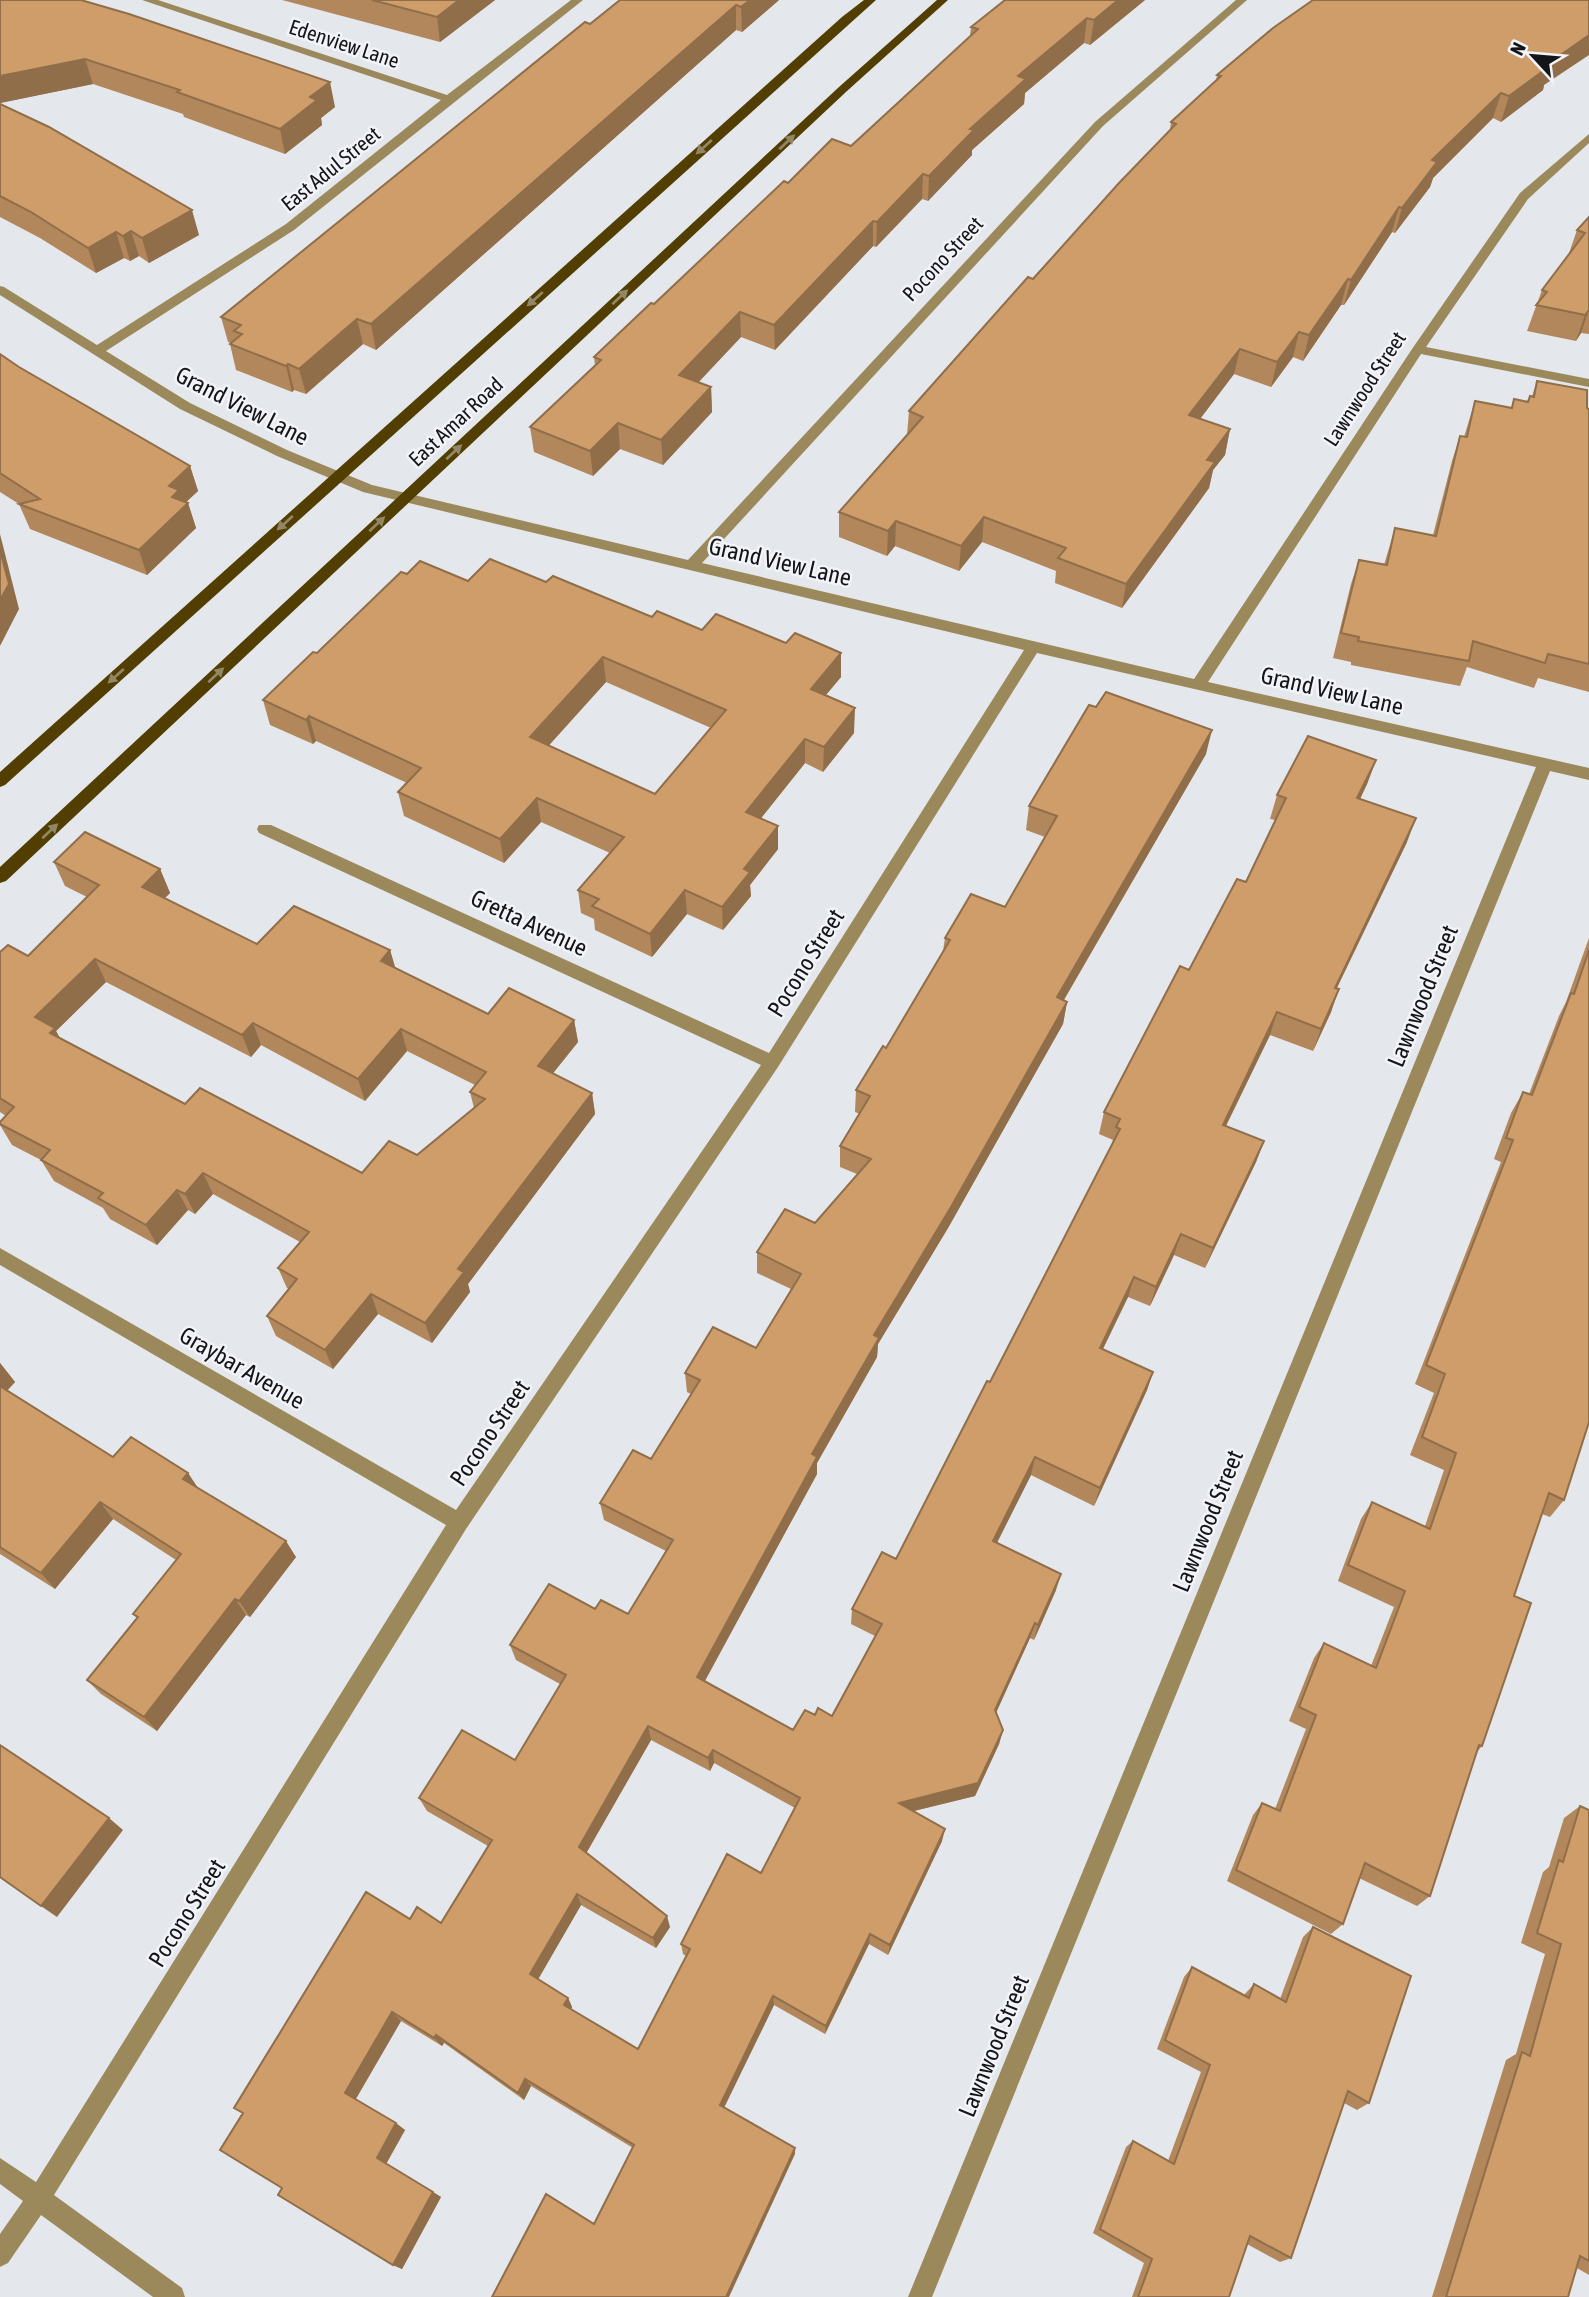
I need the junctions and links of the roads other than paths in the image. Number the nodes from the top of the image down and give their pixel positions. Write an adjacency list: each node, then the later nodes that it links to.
1 (147, 0): 6 (street, Edenview Lane)
2 (579, 0): 6 (street, East Adul Street)
3 (872, 0): 12 (main road, East Amar Road, one-way to 12)
4 (943, 0): 13 (main road, East Amar Road, one-way to 4)
5 (1242, 0): 14 (street, Pocono Street)
6 (449, 99): 10 (street, East Adul Street)
7 (1589, 137): 9 (street, Lawnwood Street)
8 (0, 290): 10 (street, Grand View Lane)
9 (1418, 349): 11 (street); 16 (street, Lawnwood Street)
10 (96, 351): 12 (street, Grand View Lane)
11 (1589, 383)
12 (336, 477): 13 (street, Grand View Lane); 19 (main road, East Amar Road, one-way to 19)
13 (404, 499): 14 (street, Grand View Lane); 21 (main road, East Amar Road, one-way to 13)
14 (692, 565): 15 (street, Grand View Lane)
15 (1033, 647): 16 (street, Grand View Lane); 22 (street, Pocono Street)
16 (1199, 683): 17 (street, Grand View Lane)
17 (1545, 764): 18 (street, Grand View Lane); 29 (street, Lawnwood Street)
18 (1589, 774)
19 (0, 781)
20 (265, 829): 22 (street, Gretta Avenue)
21 (0, 877)
22 (772, 1062): 24 (street, Pocono Street)
23 (0, 1256): 24 (street, Graybar Avenue)
24 (459, 1522): 26 (street, Pocono Street)
25 (0, 2170): 26 (street)
26 (39, 2198): 27 (street, Pocono Street); 28 (street)
27 (0, 2255)
28 (173, 2297)
29 (920, 2297)

